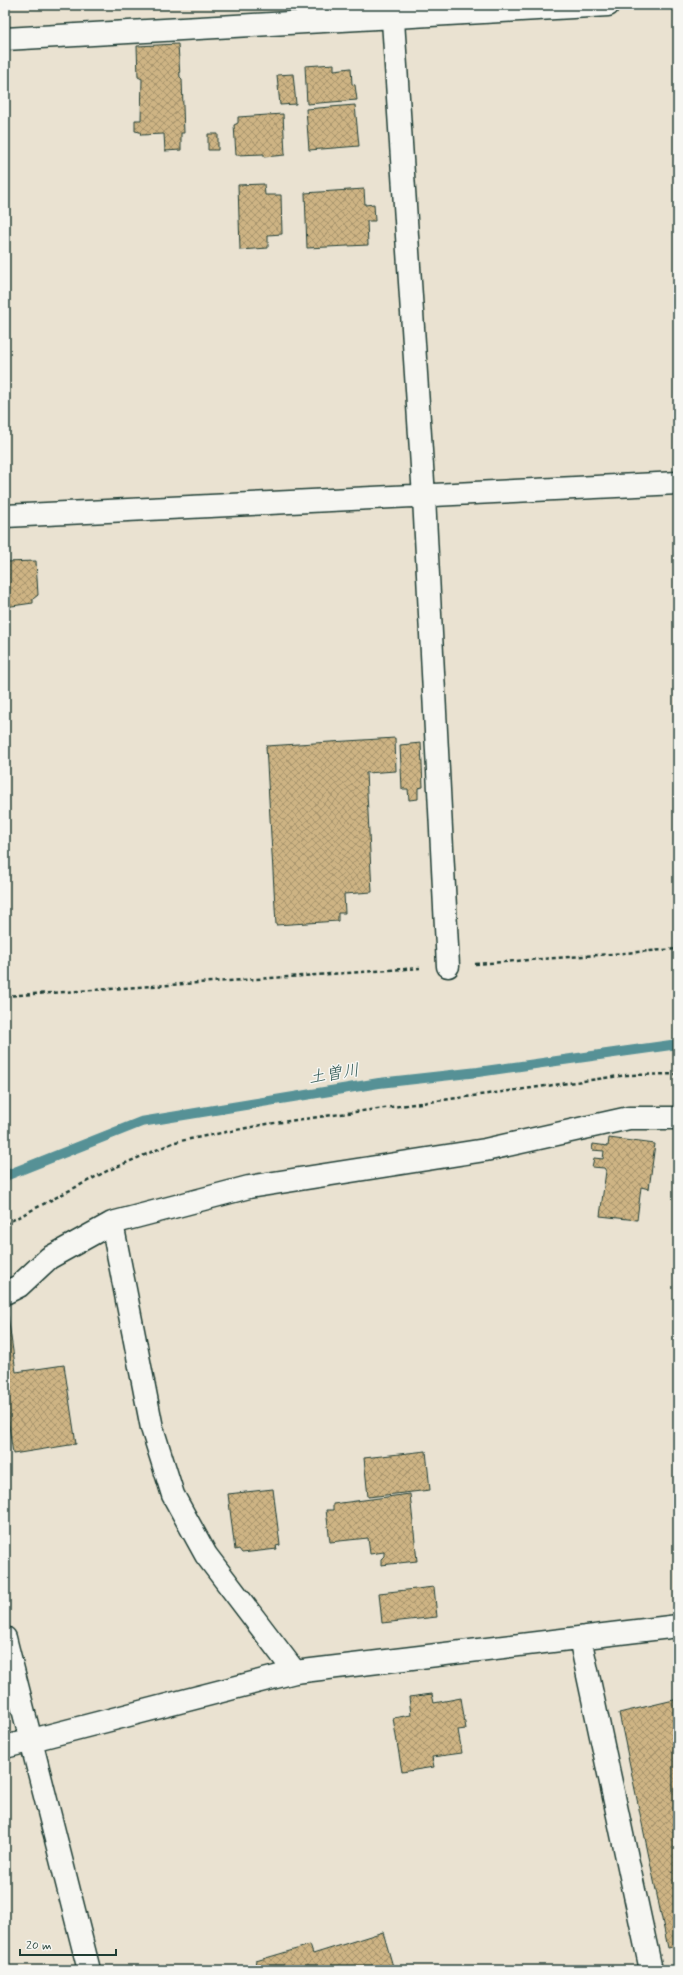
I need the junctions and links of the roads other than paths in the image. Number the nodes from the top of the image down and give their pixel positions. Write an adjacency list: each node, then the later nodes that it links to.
1 (608, 5): 2 (street)
2 (392, 11): 3 (street); 5 (street)
3 (5, 39)
4 (678, 483): 5 (street)
5 (424, 497): 6 (street); 7 (street)
6 (5, 516)
7 (448, 966)
8 (678, 1118): 9 (street)
9 (112, 1223): 10 (street); 14 (street)
10 (5, 1293)
11 (678, 1626): 13 (street)
12 (5, 1638): 15 (street)
13 (580, 1638): 14 (street); 18 (street)
14 (295, 1672): 15 (street)
15 (31, 1740): 16 (street); 17 (street)
16 (5, 1747)
17 (89, 1970)
18 (652, 1970)

